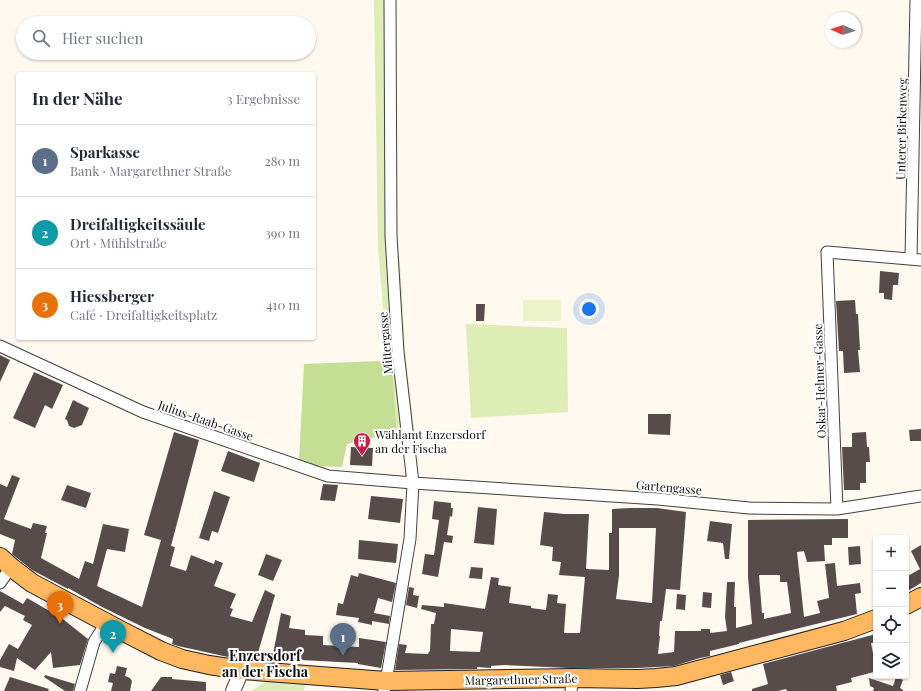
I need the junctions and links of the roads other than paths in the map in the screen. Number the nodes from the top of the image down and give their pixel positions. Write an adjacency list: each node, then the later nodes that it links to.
1 (390, 0): 5 (street, Mittergasse)
2 (916, 0): 3 (street, Unterer Birkenweg)
3 (916, 260): 7 (street, Oskar-Helmer-Gasse)
4 (0, 346): 5 (street, Julius-Raab-Gasse)
5 (413, 483): 7 (street, Gartengasse); 16 (street, Mittergasse)
6 (921, 496): 7 (street, Gartengasse)
7 (837, 509)
8 (5, 562): 9 (street); 13 (main road, Margarethner Straße)
9 (0, 583)
10 (921, 597): 11 (main road)
11 (909, 603)
12 (873, 620): 15 (main road, Margarethner Straße)
13 (106, 623): 14 (main road, Margarethner Straße); 17 (street)
14 (242, 670): 16 (main road, Margarethner Straße); 18 (street)
15 (572, 685): 16 (main road, Margarethner Straße)
16 (385, 686)
17 (80, 691)
18 (233, 691)

